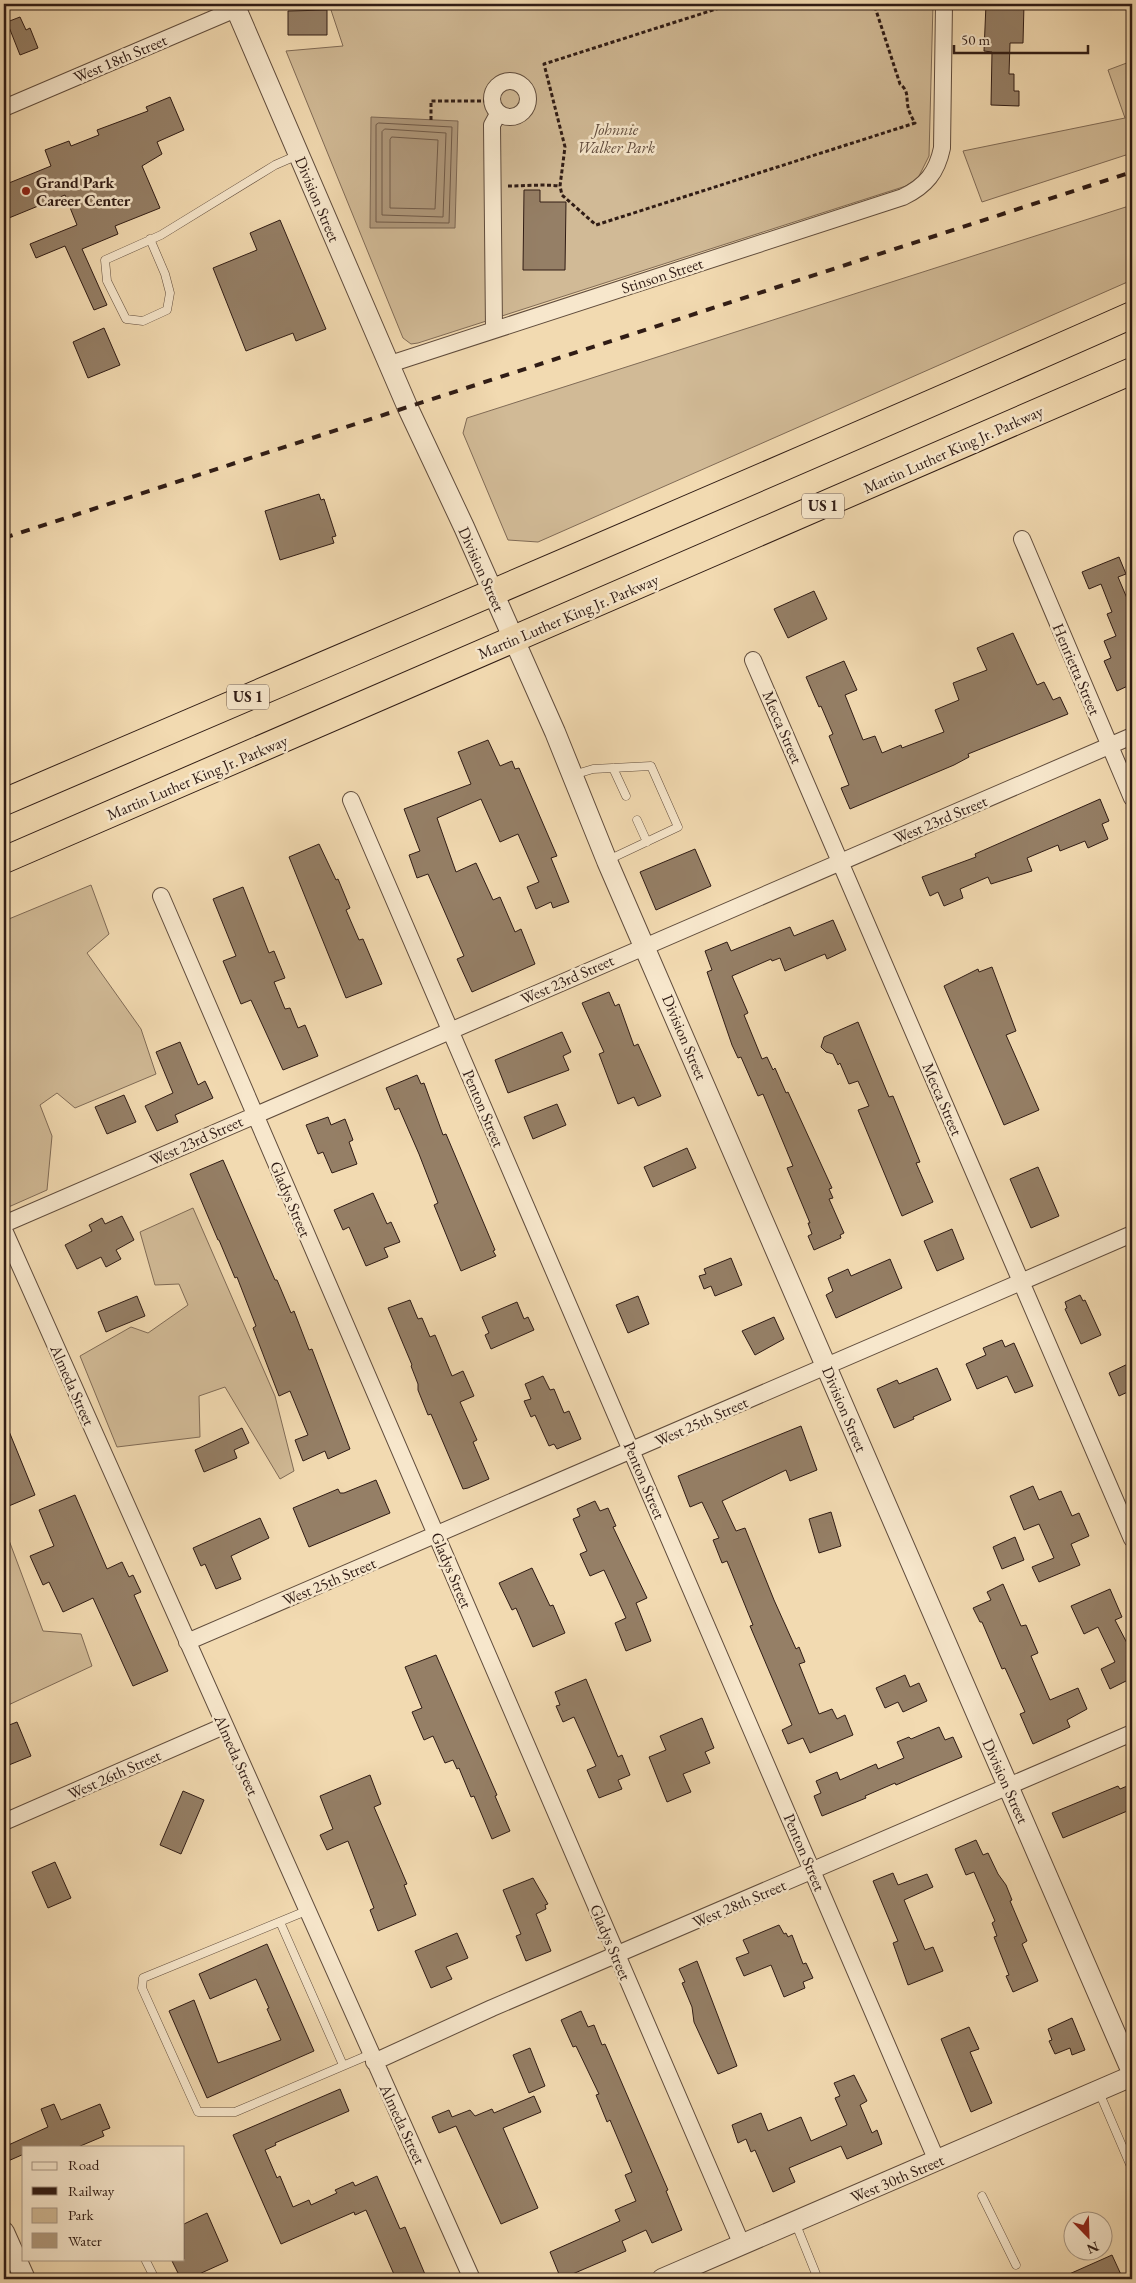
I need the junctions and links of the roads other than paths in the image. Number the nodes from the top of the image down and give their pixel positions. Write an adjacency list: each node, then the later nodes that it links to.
1 (944, 4): 8 (street, Stinson Street)
2 (235, 6): 3 (street, West 18th Street); 5 (street, Division Street)
3 (4, 108)
4 (495, 108): 8 (street)
5 (298, 155): 6 (lane); 9 (street, Division Street)
6 (150, 239): 6 (lane)
7 (1132, 314): 12 (highway, US 1)
8 (494, 329): 9 (street, Stinson Street)
9 (390, 364): 12 (street, Division Street)
10 (1132, 371): 13 (highway, Martin Luther King Jr. Parkway / US 1)
11 (1022, 539): 16 (street, Henrietta Street)
12 (492, 591): 13 (street, Division Street); 22 (highway, US 1)
13 (513, 640): 18 (street, Division Street); 25 (highway, Martin Luther King Jr. Parkway / US 1)
14 (753, 660): 27 (street, Mecca Street)
15 (1132, 736): 16 (street, West 23rd Street)
16 (1110, 746): 20 (street, Henrietta Street); 27 (street, West 23rd Street)
17 (613, 768): 18 (lane); 19 (lane); 24 (lane)
18 (573, 776): 26 (street, Division Street)
19 (626, 796)
20 (1132, 798)
21 (350, 800): 30 (street, Penton Street)
22 (4, 802)
23 (637, 820): 24 (lane)
24 (647, 842): 26 (lane)
25 (4, 860)
26 (607, 861): 29 (street, Division Street)
27 (841, 862): 29 (street, West 23rd Street); 35 (street, Mecca Street)
28 (161, 896): 31 (street, Gladys Street)
29 (645, 945): 30 (street, West 23rd Street); 36 (street, Division Street)
30 (450, 1030): 31 (street, West 23rd Street); 37 (street, Penton Street)
31 (254, 1114): 32 (street, West 23rd Street); 38 (street, Gladys Street)
32 (4, 1224)
33 (4, 1230): 40 (street, Almeda Street)
34 (1132, 1234): 35 (street, West 25th Street)
35 (1021, 1282): 36 (street, West 25th Street); 39 (street, Mecca Street)
36 (826, 1367): 37 (street, West 25th Street); 43 (street, Division Street)
37 (632, 1451): 38 (street, West 25th Street); 45 (street, Penton Street)
38 (437, 1535): 40 (street, West 25th Street); 48 (street, Gladys Street)
39 (1132, 1539)
40 (187, 1642): 41 (street, Almeda Street)
41 (224, 1726): 44 (street, West 26th Street); 46 (street, Almeda Street)
42 (1132, 1733): 43 (street, West 28th Street)
43 (1008, 1786): 45 (street, West 28th Street); 51 (street, Division Street)
44 (4, 1822)
45 (813, 1871): 48 (street, West 28th Street); 54 (street, Penton Street)
46 (306, 1912): 47 (lane); 49 (street, Almeda Street)
47 (280, 1922): 50 (lane); 50 (lane)
48 (617, 1956): 49 (street, West 28th Street); 59 (street, Gladys Street)
49 (372, 2058): 50 (lane); 64 (street, Almeda Street)
50 (343, 2066)
51 (1132, 2072)
52 (1132, 2076): 53 (street, West 30th Street)
53 (1098, 2091): 54 (street, West 30th Street); 55 (lane)
54 (937, 2161): 57 (street, West 30th Street)
55 (1132, 2169)
56 (982, 2196): 61 (lane)
57 (795, 2222): 59 (street, West 30th Street); 66 (lane)
58 (4, 2232): 62 (street)
59 (742, 2245): 65 (street, West 30th Street)
60 (146, 2260): 63 (lane)
61 (1016, 2266)
62 (25, 2279)
63 (155, 2279)
64 (472, 2279)
65 (662, 2279)
66 (818, 2279)

